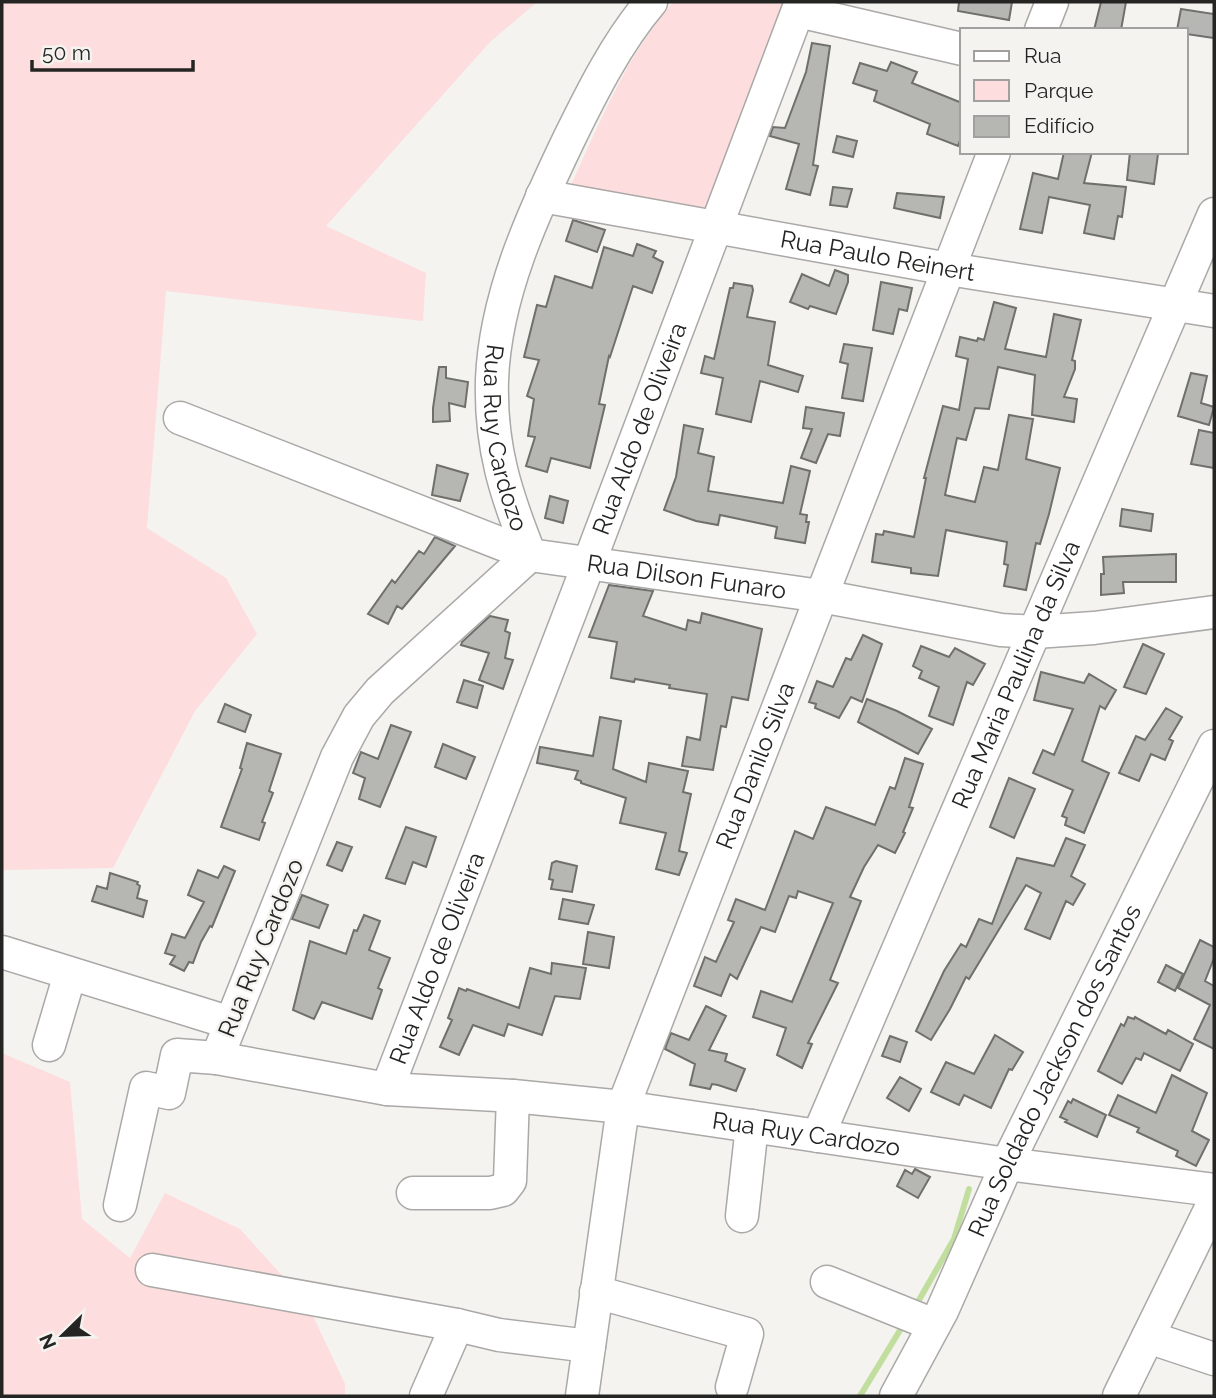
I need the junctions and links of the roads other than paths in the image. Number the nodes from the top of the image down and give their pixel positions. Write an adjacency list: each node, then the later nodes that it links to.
1 (651, 2): 7 (street, Rua Ruy Cardozo)
2 (1052, 2): 4 (street)
3 (799, 6): 5 (street); 9 (street, Rua Aldo de Oliveira)
4 (1042, 28)
5 (960, 48)
6 (993, 154): 10 (street, Rua Danilo Silva)
7 (542, 196): 9 (street, Rua Paulo Reinert); 14 (street, Rua Ruy Cardozo)
8 (1214, 214): 11 (street, Rua Maria Paulina da Silva)
9 (715, 229): 10 (street, Rua Paulo Reinert); 15 (street, Rua Aldo de Oliveira)
10 (948, 269): 11 (street, Rua Paulo Reinert); 16 (street, Rua Danilo Silva)
11 (1175, 304): 12 (street, Rua Paulo Reinert); 18 (street, Rua Maria Paulina da Silva)
12 (1214, 311)
13 (180, 418): 14 (street, Rua Dilson Funaro)
14 (530, 555): 15 (street, Rua Dilson Funaro); 22 (street, Rua Ruy Cardozo)
15 (589, 563): 16 (street, Rua Dilson Funaro); 25 (street, Rua Aldo de Oliveira)
16 (821, 596): 18 (street, Rua Dilson Funaro); 27 (street, Rua Danilo Silva)
17 (1214, 612): 18 (street, Rua Dilson Funaro)
18 (1034, 632): 29 (street, Rua Maria Paulina da Silva)
19 (1214, 746): 30 (street, Rua Soldado Jackson dos Santos)
20 (2, 951): 21 (street)
21 (71, 974): 22 (street); 23 (street)
22 (231, 1023): 24 (street, Rua Ruy Cardozo)
23 (49, 1045)
24 (216, 1058): 25 (street, Rua Ruy Cardozo); 34 (street)
25 (387, 1089): 26 (street, Rua Ruy Cardozo)
26 (513, 1096): 27 (street, Rua Ruy Cardozo); 32 (street)
27 (623, 1107): 28 (street, Rua Ruy Cardozo); 38 (street, Rua Danilo Silva)
28 (752, 1126): 29 (street, Rua Ruy Cardozo); 35 (street)
29 (818, 1136): 30 (street, Rua Ruy Cardozo)
30 (1007, 1164): 31 (street, Rua Ruy Cardozo); 39 (street, Rua Soldado Jackson dos Santos)
31 (1214, 1190)
32 (413, 1193)
33 (1214, 1202): 41 (street)
34 (120, 1205)
35 (742, 1216)
36 (152, 1270): 40 (street)
37 (827, 1282): 39 (street)
38 (596, 1292): 42 (street, Rua Danilo Silva); 44 (street)
39 (918, 1319): 47 (street, Rua Soldado Jackson dos Santos)
40 (457, 1325): 42 (street); 45 (street)
41 (1148, 1337): 43 (street); 48 (street)
42 (589, 1346): 46 (street, Rua Danilo Silva)
43 (1214, 1359)
44 (732, 1387)
45 (426, 1396)
46 (582, 1396)
47 (897, 1396)
48 (1119, 1396)

